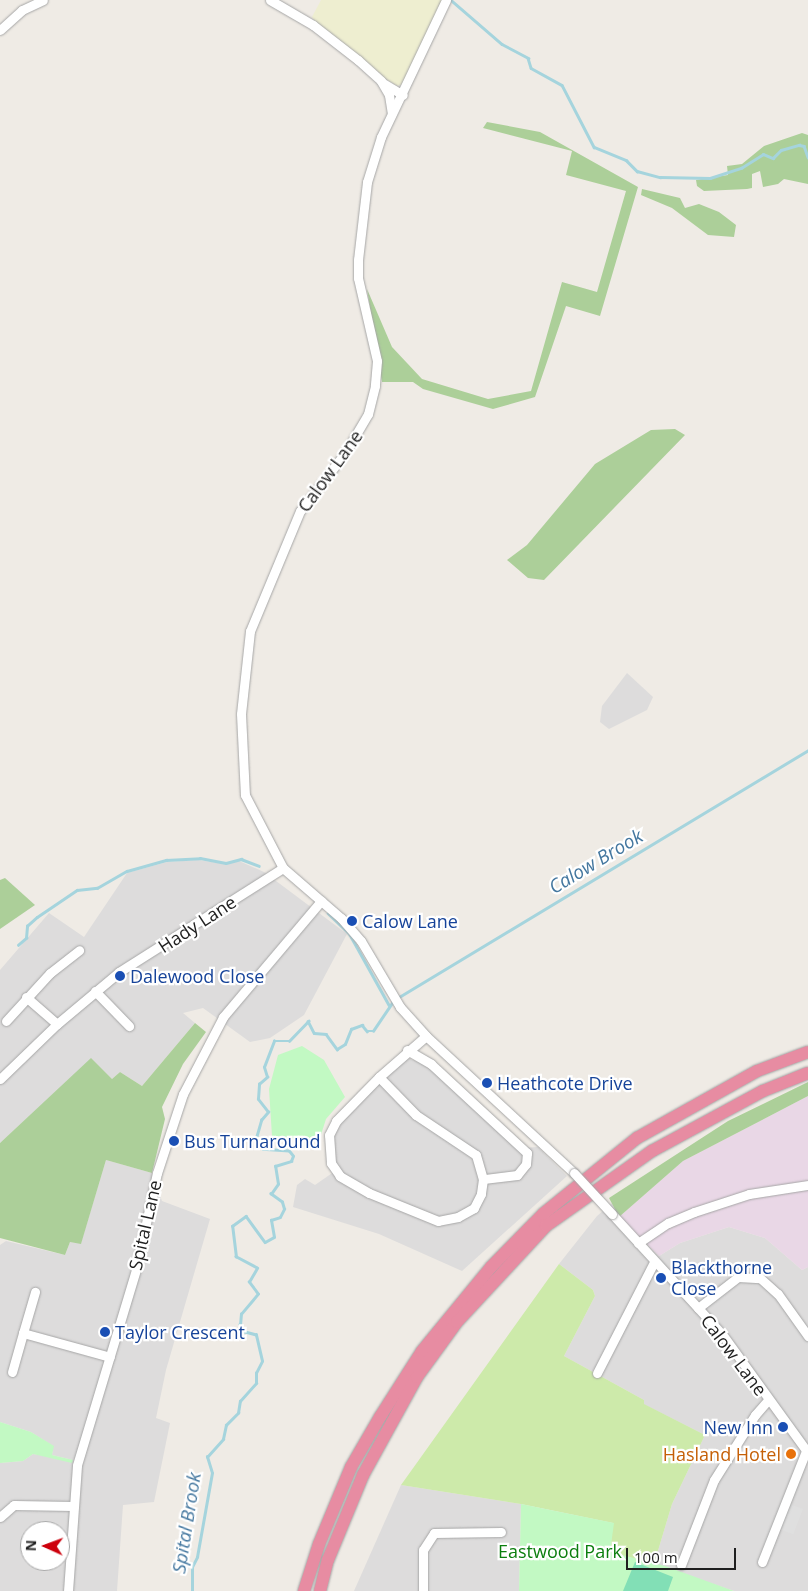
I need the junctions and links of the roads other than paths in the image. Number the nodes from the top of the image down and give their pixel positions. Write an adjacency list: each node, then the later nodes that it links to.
1 (43, 0): 4 (street)
2 (270, 0): 5 (street)
3 (445, 4): 6 (street, Calow Lane)
4 (0, 30)
5 (381, 81): 6 (street); 7 (street)
6 (403, 95): 7 (street, Calow Lane)
7 (392, 113): 8 (street, Calow Lane)
8 (283, 868): 9 (street, Calow Lane); 11 (street, Hady Lane)
9 (321, 901): 16 (street, Calow Lane); 30 (street, Spital Lane)
10 (79, 950): 12 (street)
11 (95, 991): 14 (street, Hady Lane); 15 (street)
12 (26, 997): 13 (street); 14 (street)
13 (6, 1021)
14 (57, 1024): 21 (street, Hady Lane)
15 (129, 1026)
16 (426, 1036): 17 (street); 24 (street, Calow Lane, bridge)
17 (407, 1050): 20 (street); 22 (street)
18 (808, 1052): 41 (highway)
19 (808, 1073): 42 (highway)
20 (379, 1077): 22 (street); 22 (street)
21 (0, 1079)
22 (483, 1179)
23 (808, 1184): 24 (street)
24 (638, 1243): 25 (street, Calow Lane)
25 (654, 1262): 27 (street, Calow Lane); 32 (street)
26 (34, 1292): 28 (street)
27 (698, 1308): 29 (street); 33 (street, Calow Lane)
28 (23, 1333): 30 (street); 31 (street)
29 (808, 1336)
30 (110, 1357): 35 (street, Spital Lane)
31 (12, 1372)
32 (597, 1373)
33 (768, 1400): 34 (street, Calow Lane); 39 (street)
34 (807, 1452): 38 (street)
35 (73, 1506): 36 (street); 40 (street, Spital Lane)
36 (0, 1516)
37 (501, 1532): 43 (street)
38 (762, 1562)
39 (681, 1565)
40 (68, 1591)
41 (304, 1591)
42 (320, 1591)
43 (423, 1591)

